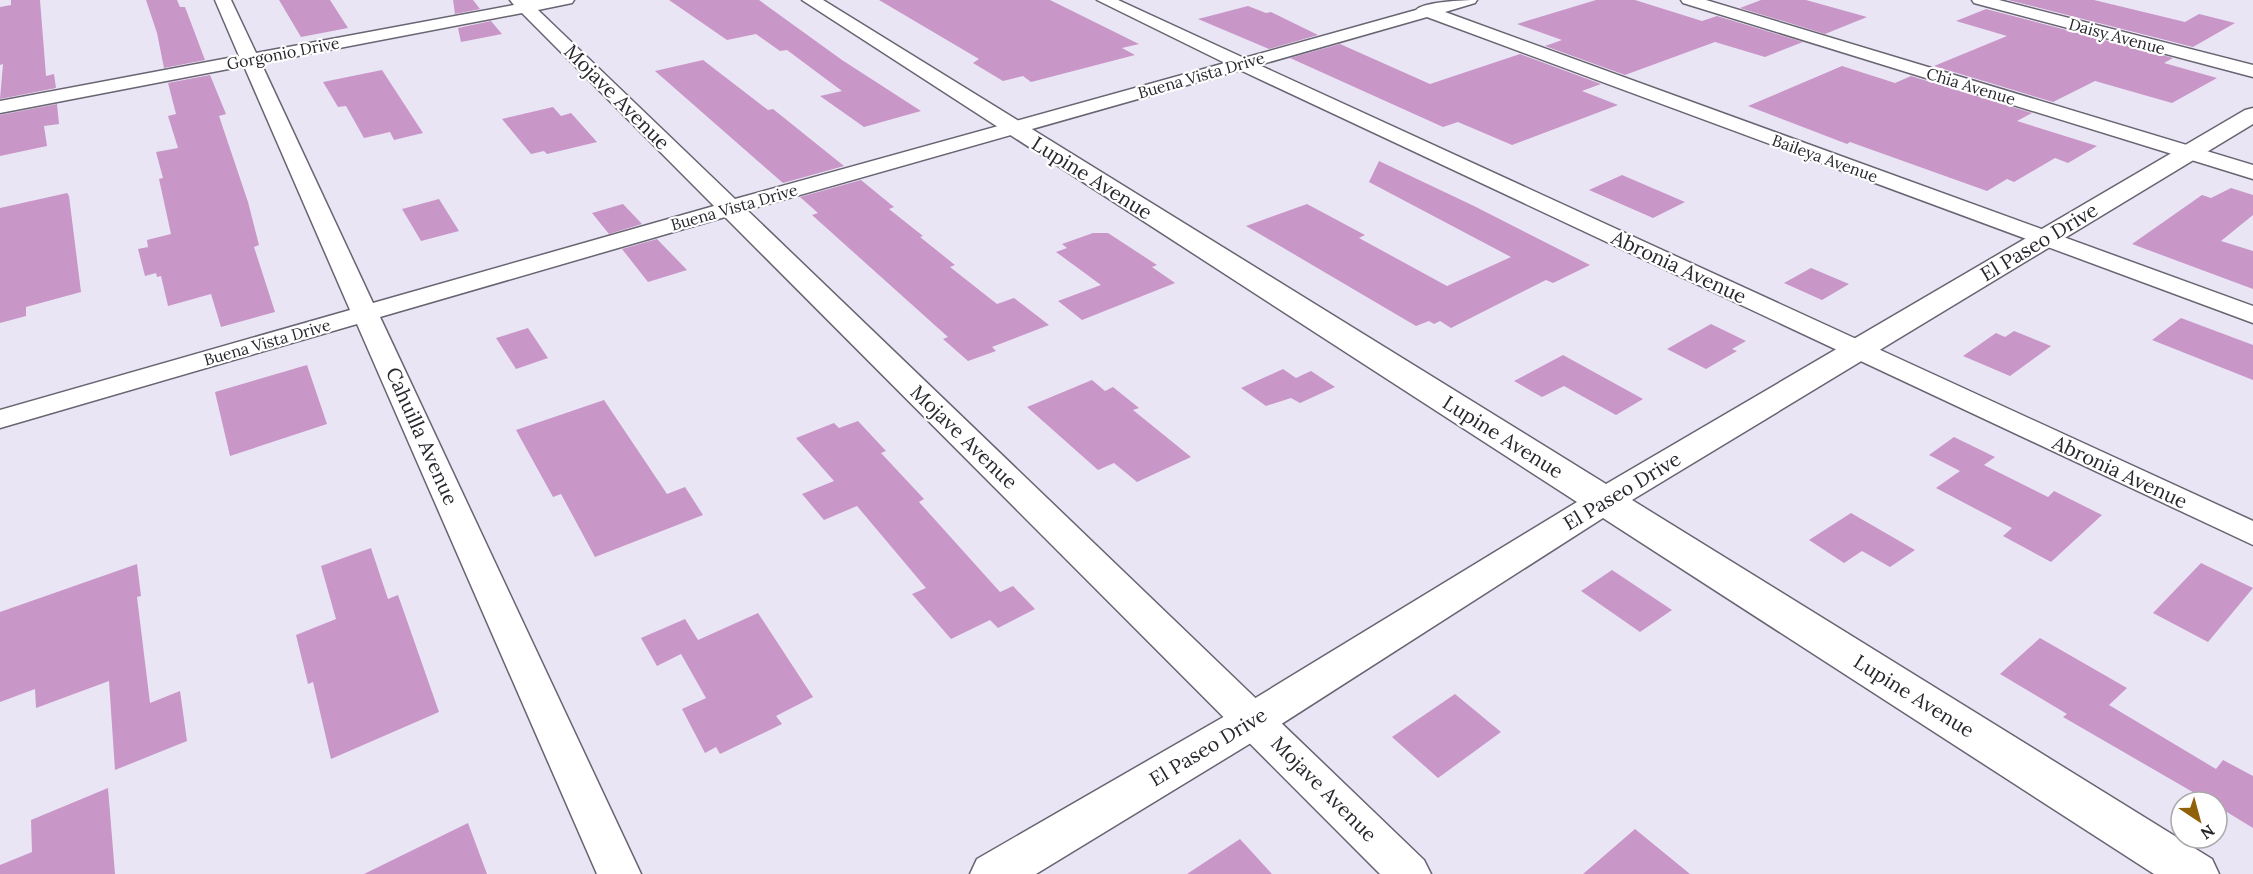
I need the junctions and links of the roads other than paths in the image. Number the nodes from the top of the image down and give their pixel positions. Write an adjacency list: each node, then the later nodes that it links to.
1 (223, 0): 11 (street, Cahuilla Avenue)
2 (566, 0): 9 (street, Gorgonio Drive)
3 (811, 0): 16 (street, Lupine Avenue)
4 (1105, 0): 12 (street, Abronia Avenue)
5 (1396, 0): 10 (street, Baileya Avenue)
6 (1468, 0): 10 (street, Buena Vista Drive)
7 (1689, 0): 17 (street, Chia Avenue)
8 (1980, 0): 13 (street, Daisy Avenue)
9 (522, 4): 11 (street, Gorgonio Drive); 19 (street, Mojave Avenue)
10 (1427, 11): 12 (street, Buena Vista Drive); 20 (street, Baileya Avenue)
11 (251, 59): 14 (street, Gorgonio Drive); 21 (street, Cahuilla Avenue)
12 (1241, 63): 16 (street, Buena Vista Drive); 23 (street, Abronia Avenue)
13 (2253, 71)
14 (0, 107)
15 (2253, 115): 17 (street, El Paseo Drive)
16 (1014, 129): 19 (street, Buena Vista Drive); 25 (street, Lupine Avenue)
17 (2190, 153): 18 (street, Chia Avenue); 20 (street, El Paseo Drive)
18 (2253, 172)
19 (730, 208): 21 (street, Buena Vista Drive); 27 (street, Mojave Avenue)
20 (2044, 239): 22 (street, Baileya Avenue); 23 (street, El Paseo Drive)
21 (367, 313): 24 (street, Buena Vista Drive); 28 (street, Cahuilla Avenue)
22 (2253, 315)
23 (1858, 350): 25 (street, El Paseo Drive); 26 (street, Abronia Avenue)
24 (0, 419)
25 (1605, 501): 27 (street, El Paseo Drive); 31 (street, Lupine Avenue)
26 (2253, 534)
27 (1254, 720): 29 (street, El Paseo Drive); 30 (street, Mojave Avenue)
28 (619, 874)
29 (994, 874)
30 (1409, 874)
31 (2195, 874)

